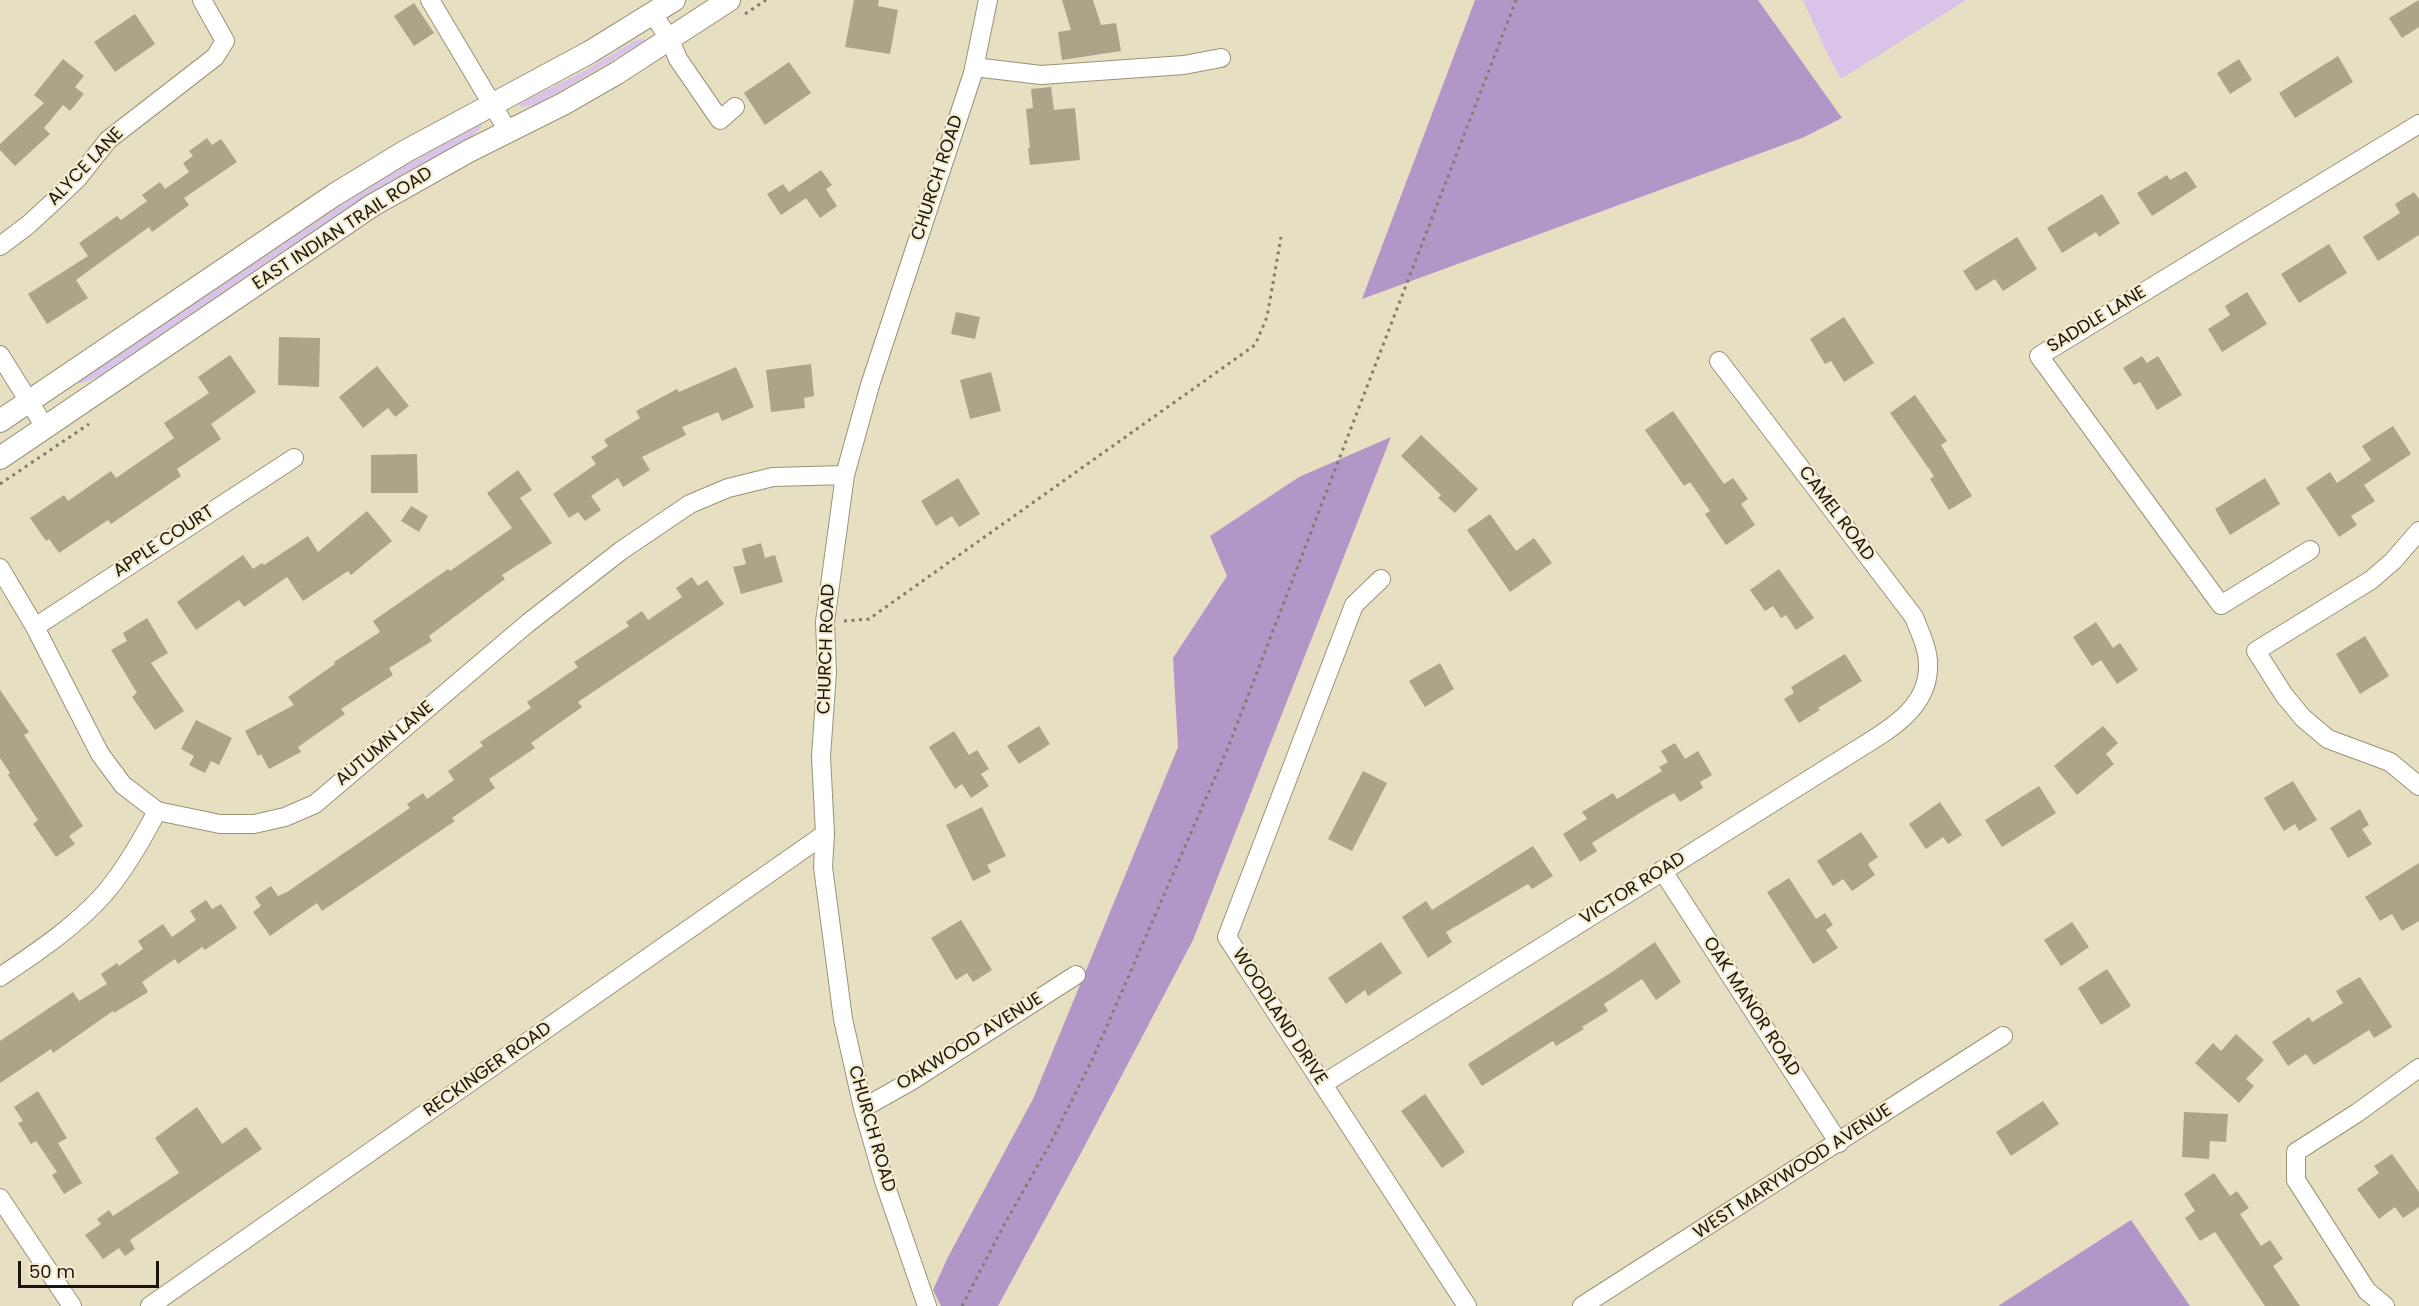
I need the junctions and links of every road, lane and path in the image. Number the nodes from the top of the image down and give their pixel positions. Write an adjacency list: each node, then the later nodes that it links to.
1 (202, 0): 17 (street, ALYCE LANE)
2 (430, 0): 12 (street)
3 (674, 0): 8 (main road, EAST INDIAN TRAIL ROAD)
4 (766, 0): 7 (path)
5 (987, 0): 11 (street, CHURCH ROAD)
6 (1516, 0): 50 (path)
7 (735, 9): 9 (main road, EAST INDIAN TRAIL ROAD)
8 (653, 14): 9 (street); 12 (main road, EAST INDIAN TRAIL ROAD)
9 (670, 40): 13 (street); 15 (main road, EAST INDIAN TRAIL ROAD)
10 (1221, 58): 11 (street)
11 (974, 67): 26 (street, CHURCH ROAD)
12 (492, 105): 15 (street); 20 (main road, EAST INDIAN TRAIL ROAD)
13 (735, 107)
14 (2419, 124): 29 (street, SADDLE LANE)
15 (508, 131): 23 (main road, EAST INDIAN TRAIL ROAD)
16 (1281, 237): 32 (path)
17 (0, 246)
18 (0, 355): 20 (street)
19 (1719, 361): 34 (street, CAMEL ROAD)
20 (29, 400): 22 (main road, EAST INDIAN TRAIL ROAD); 23 (street)
21 (96, 419): 27 (path)
22 (0, 421)
23 (45, 427): 24 (main road, EAST INDIAN TRAIL ROAD)
24 (0, 458)
25 (294, 458): 33 (street, APPLE COURT)
26 (845, 475): 32 (street, CHURCH ROAD); 36 (street, AUTUMN LANE)
27 (0, 484)
28 (2419, 531): 35 (street)
29 (2310, 550)
30 (0, 568): 33 (street, AUTUMN LANE)
31 (1381, 579): 43 (street, WOODLAND DRIVE)
32 (825, 622): 37 (street, CHURCH ROAD)
33 (35, 627): 36 (street, AUTUMN LANE)
34 (1927, 679): 38 (street, VICTOR ROAD)
35 (2419, 786)
36 (157, 811): 40 (street)
37 (825, 834): 44 (street, CHURCH ROAD); 48 (street, RECKINGER ROAD)
38 (1662, 870): 43 (street, VICTOR ROAD); 45 (street, OAK MANOR ROAD)
39 (1076, 975): 44 (street, OAKWOOD AVENUE)
40 (0, 977)
41 (2003, 1036): 45 (street, WEST MARYWOOD AVENUE)
42 (2419, 1068): 53 (street)
43 (1323, 1084): 51 (street, WOODLAND DRIVE)
44 (863, 1108): 49 (street, CHURCH ROAD)
45 (1839, 1143): 52 (street, WEST MARYWOOD AVENUE)
46 (0, 1198): 47 (street)
47 (72, 1306)
48 (150, 1306)
49 (927, 1306)
50 (962, 1306)
51 (1467, 1306)
52 (1582, 1306)
53 (2385, 1306)

